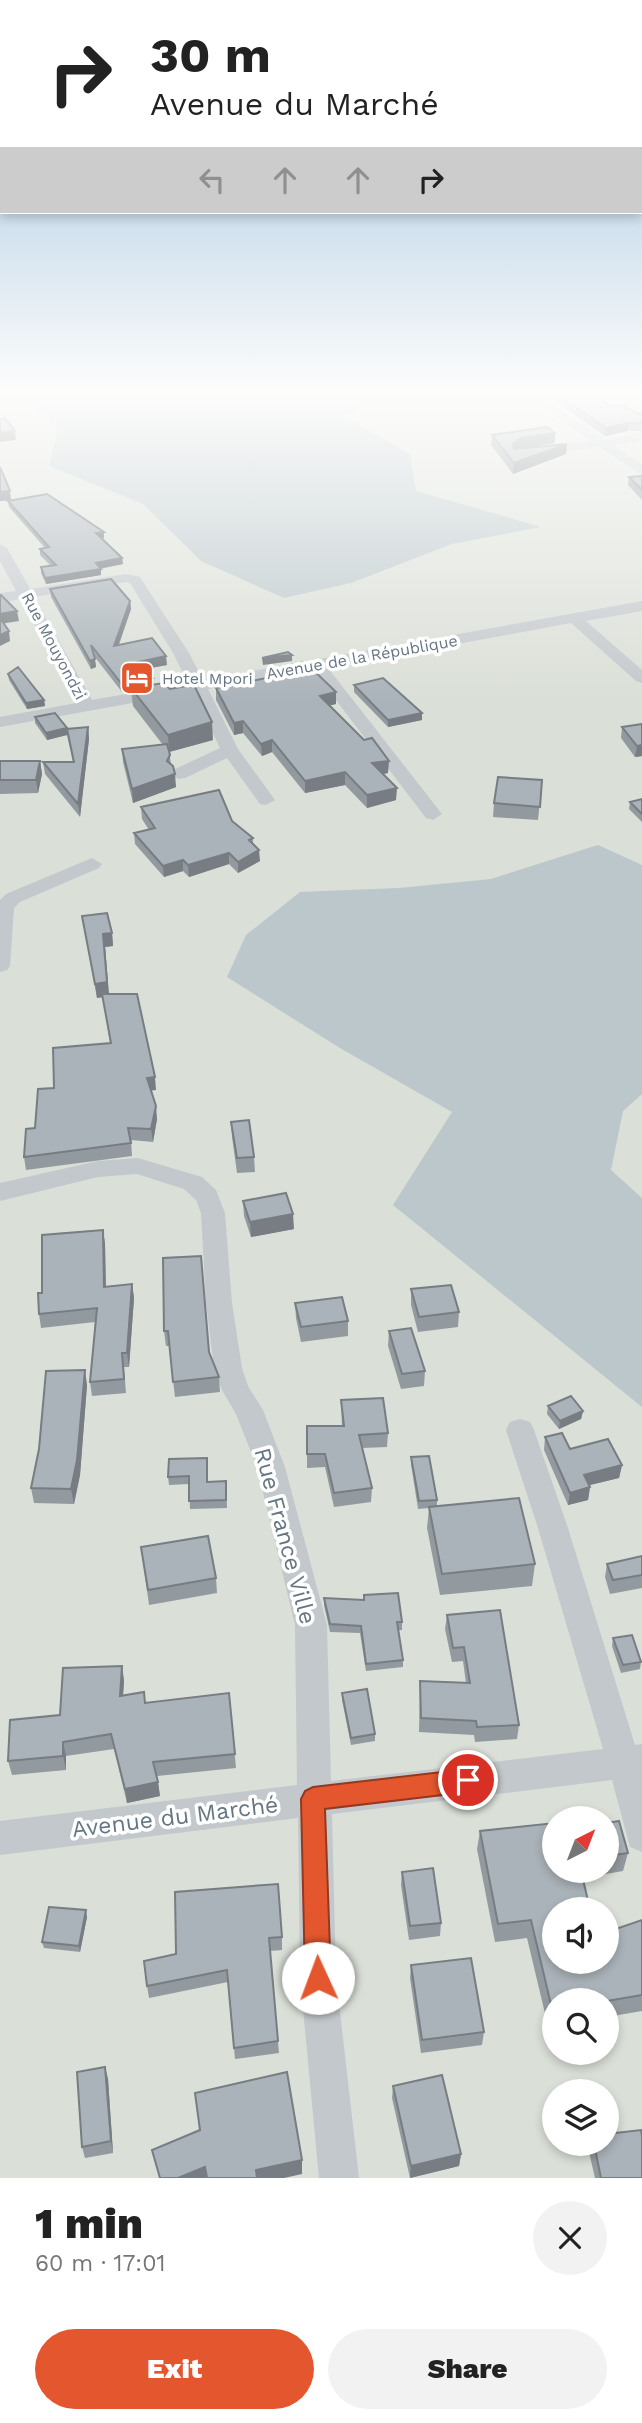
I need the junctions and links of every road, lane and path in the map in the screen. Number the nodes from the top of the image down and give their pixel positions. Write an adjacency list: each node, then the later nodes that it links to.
1 (0, 548): 2 (street, Rue Mouyondzi)
2 (26, 593): 3 (street); 8 (street); 9 (street, Rue Mouyondzi)
3 (0, 598)
4 (642, 606): 5 (street, Avenue de la République)
5 (575, 619): 6 (street, Avenue de la République); 7 (street)
6 (318, 666): 8 (street, Avenue de la République); 14 (street)
7 (642, 678)
8 (198, 688): 9 (street, Avenue de la République); 11 (street)
9 (87, 707): 10 (street, Avenue de la République)
10 (0, 722)
11 (230, 750): 12 (street); 13 (street)
12 (178, 774)
13 (266, 800)
14 (433, 814)
15 (92, 864): 16 (street)
16 (0, 966)
17 (0, 1192): 20 (street, Rue France Ville)
18 (520, 1430): 19 (street)
19 (633, 1761): 20 (street, Avenue du Marché); 21 (street)
20 (313, 1799): 22 (street, Avenue du Marché); 23 (street, Rue France Ville)
21 (642, 1835)
22 (0, 1838)
23 (339, 2178)

